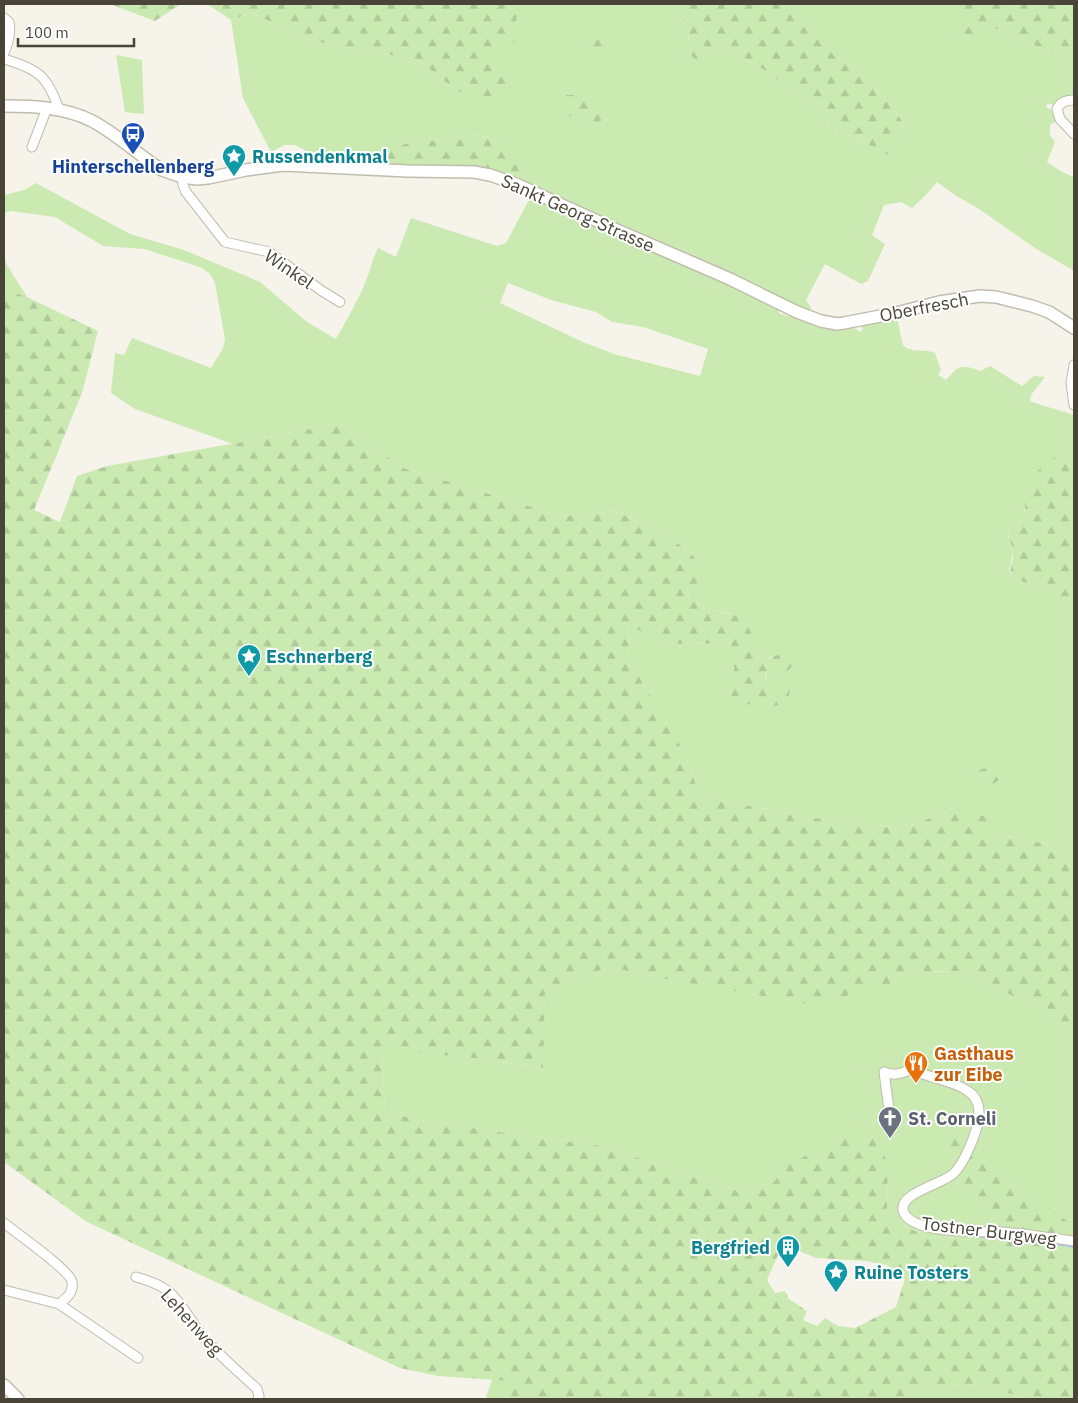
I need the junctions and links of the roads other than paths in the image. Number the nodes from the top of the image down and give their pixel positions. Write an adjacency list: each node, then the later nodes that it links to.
1 (4, 18): 2 (street)
2 (4, 53)
3 (4, 59): 7 (street)
4 (1074, 100): 8 (street)
5 (4, 106): 6 (street, Sankt Georg-Strasse)
6 (47, 108): 7 (street, Sankt Georg-Strasse); 9 (street)
7 (59, 110): 10 (street, Sankt Georg-Strasse)
8 (1074, 134)
9 (32, 147)
10 (182, 177): 11 (street, Sankt Georg-Strasse); 12 (street, Winkel)
11 (773, 300): 13 (street, Oberfresch)
12 (340, 302)
13 (1074, 328)
14 (1074, 365): 15 (street)
15 (1074, 405)
16 (890, 1117): 18 (street, Tostner Burgweg)
17 (4, 1223): 21 (street)
18 (1074, 1241)
19 (136, 1277): 25 (street, Lehenweg)
20 (4, 1290): 21 (street)
21 (58, 1304): 22 (street)
22 (138, 1358)
23 (4, 1385): 24 (street)
24 (18, 1399)
25 (258, 1399)

